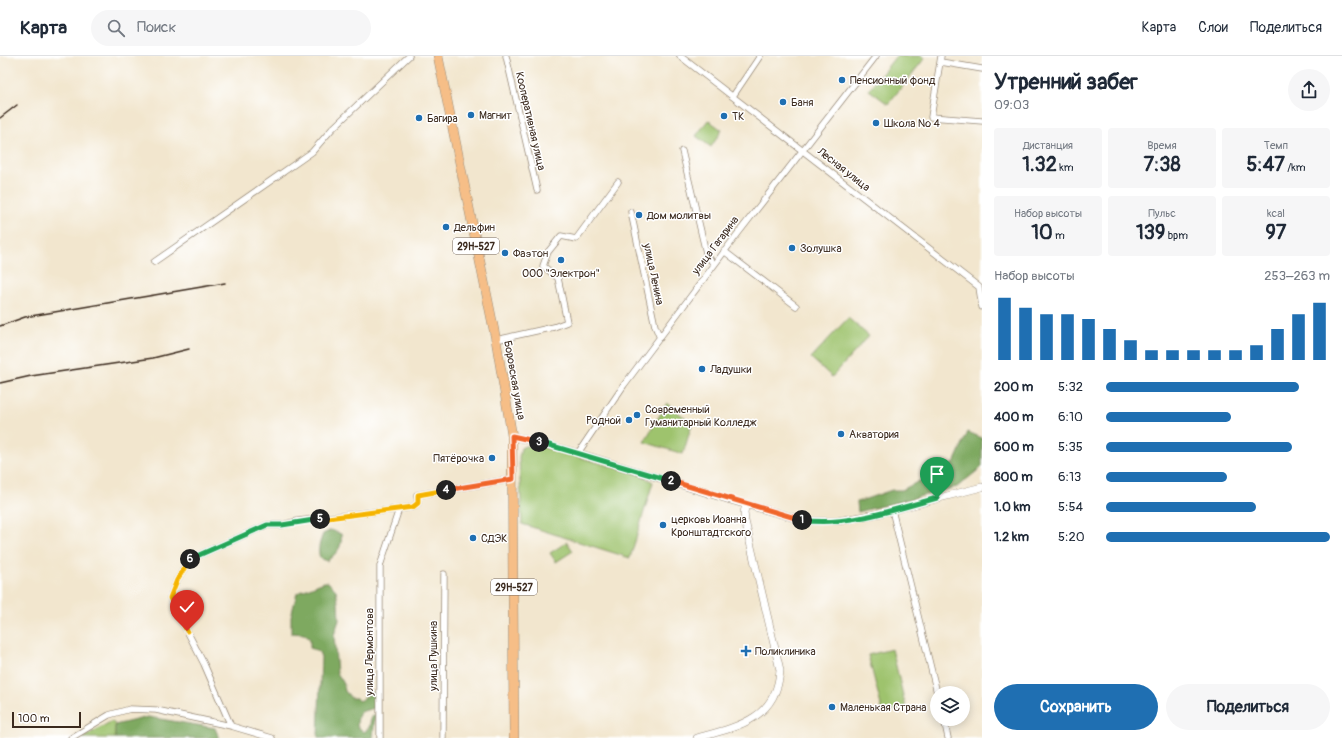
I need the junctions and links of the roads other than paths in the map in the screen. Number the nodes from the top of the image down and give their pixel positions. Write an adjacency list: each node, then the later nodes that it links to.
1 (409, 56): 17 (street)
2 (438, 56): 22 (main road, Боровская улица / 29Н-527)
3 (506, 56): 14 (street, Кооперативная улица)
4 (680, 56): 9 (street, Лесная улица)
5 (760, 56): 9 (street)
6 (876, 56): 11 (street, улица Гагарина)
7 (941, 59): 8 (street); 10 (street)
8 (982, 69)
9 (733, 96): 11 (street, Лесная улица)
10 (982, 121)
11 (804, 150): 16 (street, улица Гагарина); 20 (street, Лесная улица)
12 (682, 151): 18 (street)
13 (618, 182): 22 (street)
14 (537, 190)
15 (631, 212): 21 (street, улица Ленина)
16 (724, 251): 18 (street, улица Гагарина); 19 (street)
17 (154, 262)
18 (714, 265): 21 (street, улица Гагарина)
19 (796, 306)
20 (982, 307)
21 (660, 338): 24 (street, улица Гагарина)
22 (496, 340): 23 (main road, Боровская улица / 29Н-527)
23 (512, 436): 24 (street); 25 (main road, Боровская улица / 29Н-527)
24 (578, 453): 27 (street)
25 (513, 479): 28 (street); 38 (main road, Боровская улица / 29Н-527)
26 (982, 487): 29 (street)
27 (746, 505): 29 (street); 39 (street)
28 (399, 509): 32 (street); 36 (street, улица Лермонтова)
29 (892, 510): 31 (street)
30 (444, 574): 37 (street, улица Пушкина)
31 (935, 686)
32 (231, 726): 34 (street); 35 (street)
33 (945, 726): 40 (street)
34 (71, 738)
35 (272, 738)
36 (380, 738)
37 (443, 738)
38 (514, 738)
39 (697, 738)
40 (948, 738)

